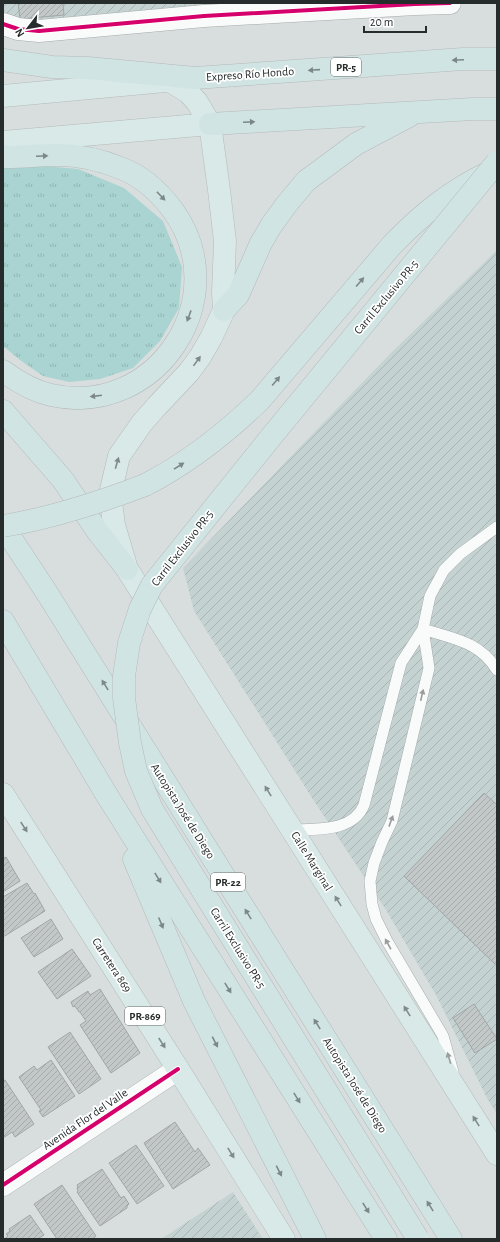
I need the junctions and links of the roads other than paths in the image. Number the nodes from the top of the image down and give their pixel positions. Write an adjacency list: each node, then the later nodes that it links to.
1 (450, 3): 2 (street)
2 (326, 6): 3 (street)
3 (203, 10): 4 (street)
4 (3, 24)
5 (497, 59): 7 (highway, Expreso Río Hondo / PR-5, one-way to 7)
6 (3, 60): 7 (highway)
7 (194, 78): 8 (highway, Expreso Río Hondo / PR-5)
8 (168, 80): 9 (highway, Expreso Río Hondo / PR-5); 12 (highway)
9 (3, 96)
10 (497, 109): 11 (highway)
11 (415, 112): 12 (highway, one-way to 11); 17 (highway)
12 (210, 124): 13 (highway); 17 (highway)
13 (3, 142)
14 (3, 156): 18 (highway, one-way to 18)
15 (497, 162): 36 (highway, Carril Exclusivo PR-5, bridge)
16 (497, 168): 20 (highway, one-way to 16, bridge)
17 (224, 310): 22 (highway, Calle Marginal, one-way to 17)
18 (3, 371)
19 (3, 411): 22 (highway)
20 (3, 526): 37 (highway, Autopista José de Diego / PR-22, one-way to 20)
21 (497, 527): 24 (lane)
22 (127, 569): 28 (highway, Calle Marginal, one-way to 22)
23 (3, 621): 27 (highway)
24 (423, 630): 25 (lane); 28 (lane); 30 (lane, one-way to 24)
25 (497, 670)
26 (3, 794): 29 (highway, Carretera 869 / PR-869, one-way to 29)
27 (108, 797): 34 (highway, one-way to 34); 35 (highway, one-way to 35)
28 (293, 830): 30 (highway, Calle Marginal, one-way to 28)
29 (178, 1069): 32 (street, Avenida Flor del Valle); 33 (highway, Carretera 869 / PR-869, one-way to 33)
30 (460, 1095): 31 (highway, Calle Marginal, one-way to 30)
31 (497, 1154)
32 (3, 1185)
33 (284, 1239)
34 (315, 1239)
35 (386, 1239)
36 (418, 1239)
37 (451, 1239)

